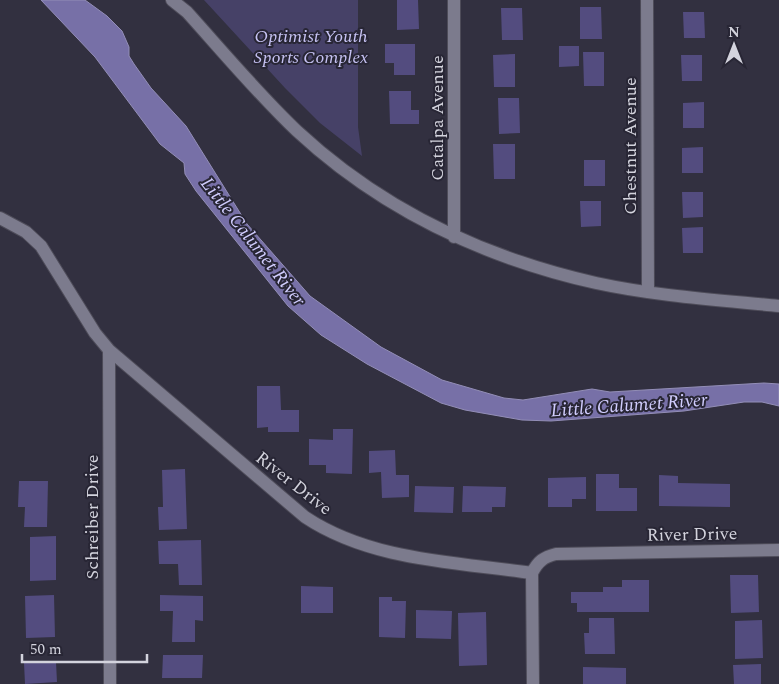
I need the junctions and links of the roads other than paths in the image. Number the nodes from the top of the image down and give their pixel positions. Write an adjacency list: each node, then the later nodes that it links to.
1 (172, 0): 5 (street)
2 (454, 0): 5 (street, Catalpa Avenue)
3 (647, 0): 6 (street, Chestnut Avenue)
4 (0, 218): 8 (street, River Drive)
5 (454, 237): 6 (street)
6 (648, 292): 7 (street)
7 (779, 306)
8 (109, 350): 10 (street, River Drive); 11 (street, Schreiber Drive)
9 (779, 550): 10 (street, River Drive)
10 (532, 573): 12 (street)
11 (110, 684)
12 (533, 684)

